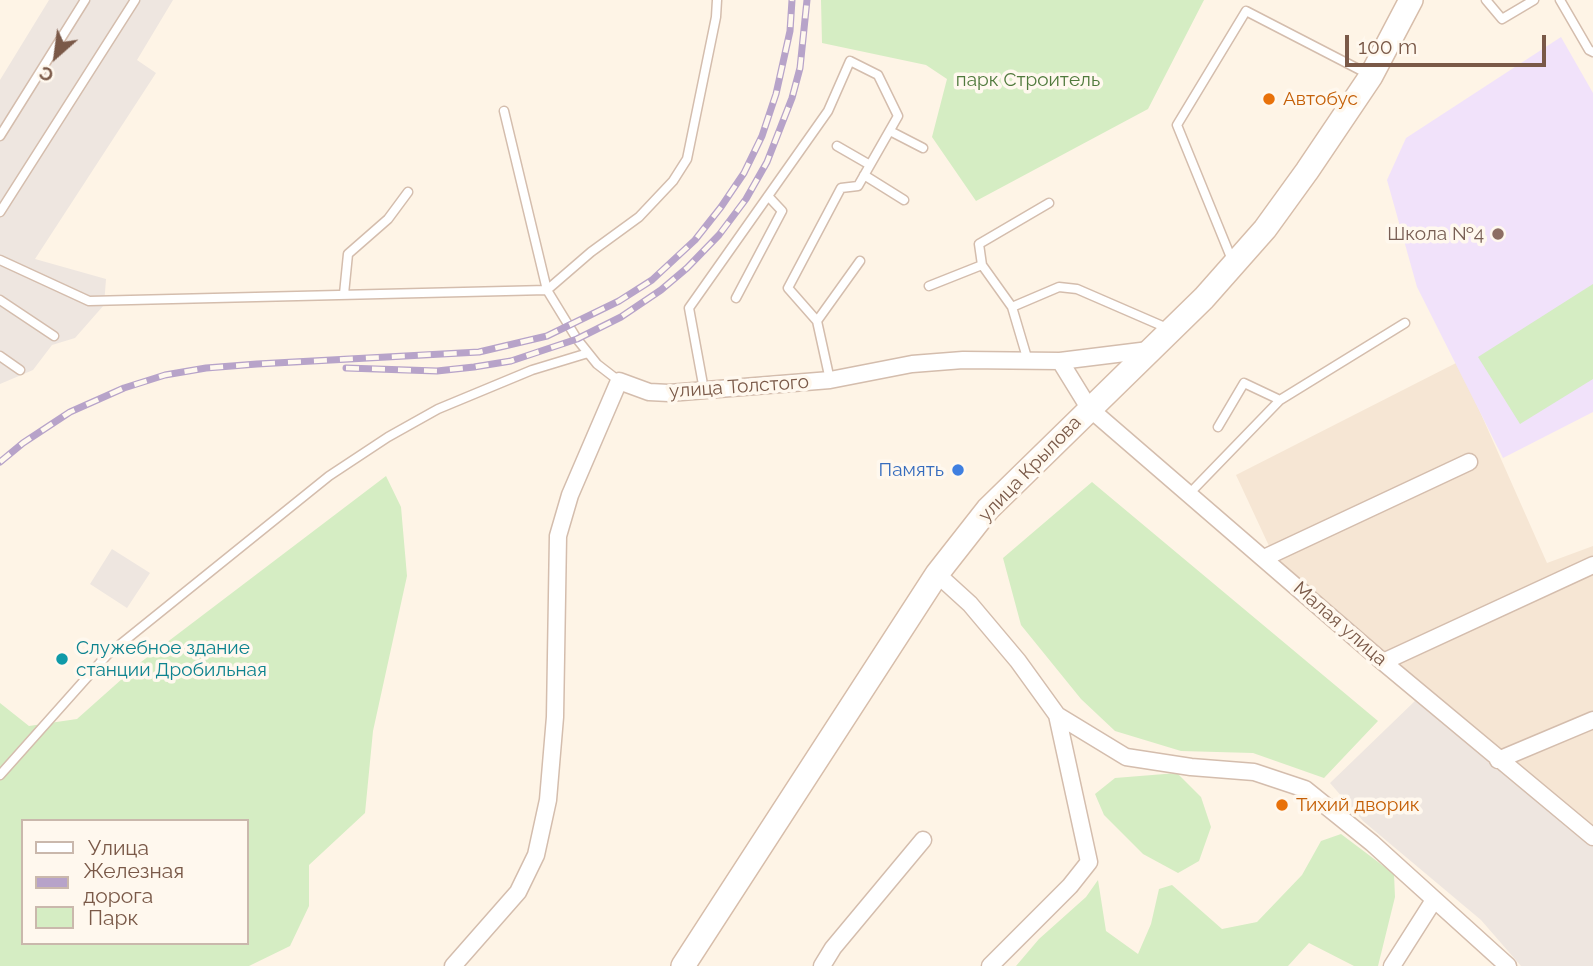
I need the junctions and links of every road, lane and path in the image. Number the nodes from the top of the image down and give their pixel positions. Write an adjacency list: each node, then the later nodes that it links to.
1 (85, 0): 12 (lane)
2 (135, 0): 21 (lane)
3 (717, 0): 27 (lane)
4 (1410, 0): 9 (main road, улица Крылова)
5 (1486, 0): 6 (lane)
6 (1534, 0)
7 (1560, 0): 8 (lane)
8 (1591, 47)
9 (1371, 76): 25 (main road, улица Крылова); 25 (lane)
10 (504, 111): 27 (lane)
11 (890, 131): 14 (lane); 15 (lane); 18 (lane)
12 (0, 136)
13 (837, 146): 15 (lane)
14 (923, 148)
15 (870, 165): 16 (lane)
16 (864, 175): 19 (lane); 32 (lane)
17 (408, 192): 28 (lane)
18 (768, 197): 29 (lane); 44 (lane)
19 (904, 200)
20 (1049, 203): 24 (lane)
21 (0, 212)
22 (0, 260): 28 (lane)
23 (859, 261): 32 (lane)
24 (982, 265): 26 (lane); 31 (lane)
25 (1234, 265): 34 (main road, улица Крылова)
26 (929, 286)
27 (547, 289): 28 (lane); 37 (lane)
28 (344, 294)
29 (736, 298)
30 (0, 300): 35 (lane)
31 (1012, 307): 34 (lane); 40 (lane)
32 (817, 321): 42 (lane)
33 (1405, 323): 45 (lane)
34 (1170, 329): 36 (main road, улица Крылова)
35 (54, 336)
36 (1149, 350): 39 (street, улица Толстого); 46 (main road, улица Крылова)
37 (588, 353): 43 (lane); 57 (lane)
38 (0, 356): 41 (lane)
39 (1060, 360): 40 (street, улица Толстого); 46 (street, Малая улица)
40 (1028, 361): 42 (street, улица Толстого)
41 (20, 370)
42 (830, 380): 44 (street, улица Толстого)
43 (619, 382): 44 (street, улица Толстого); 61 (street)
44 (704, 390)
45 (1280, 400): 47 (lane); 49 (lane)
46 (1089, 408): 49 (street, Малая улица); 52 (main road, улица Крылова)
47 (1218, 427)
48 (1469, 462): 50 (street)
49 (1188, 495): 50 (street, Малая улица)
50 (1264, 558): 53 (street, Малая улица)
51 (1593, 565): 53 (street)
52 (937, 574): 54 (street); 62 (main road, улица Крылова)
53 (1383, 662): 56 (street, Малая улица)
54 (1057, 715): 60 (street); 64 (street)
55 (1593, 719): 56 (street)
56 (1498, 760): 58 (street, Малая улица)
57 (0, 775)
58 (1593, 837)
59 (923, 840): 63 (street)
60 (1434, 900): 65 (street); 66 (street)
61 (453, 966)
62 (683, 966)
63 (822, 966)
64 (990, 966)
65 (1392, 966)
66 (1508, 966)

